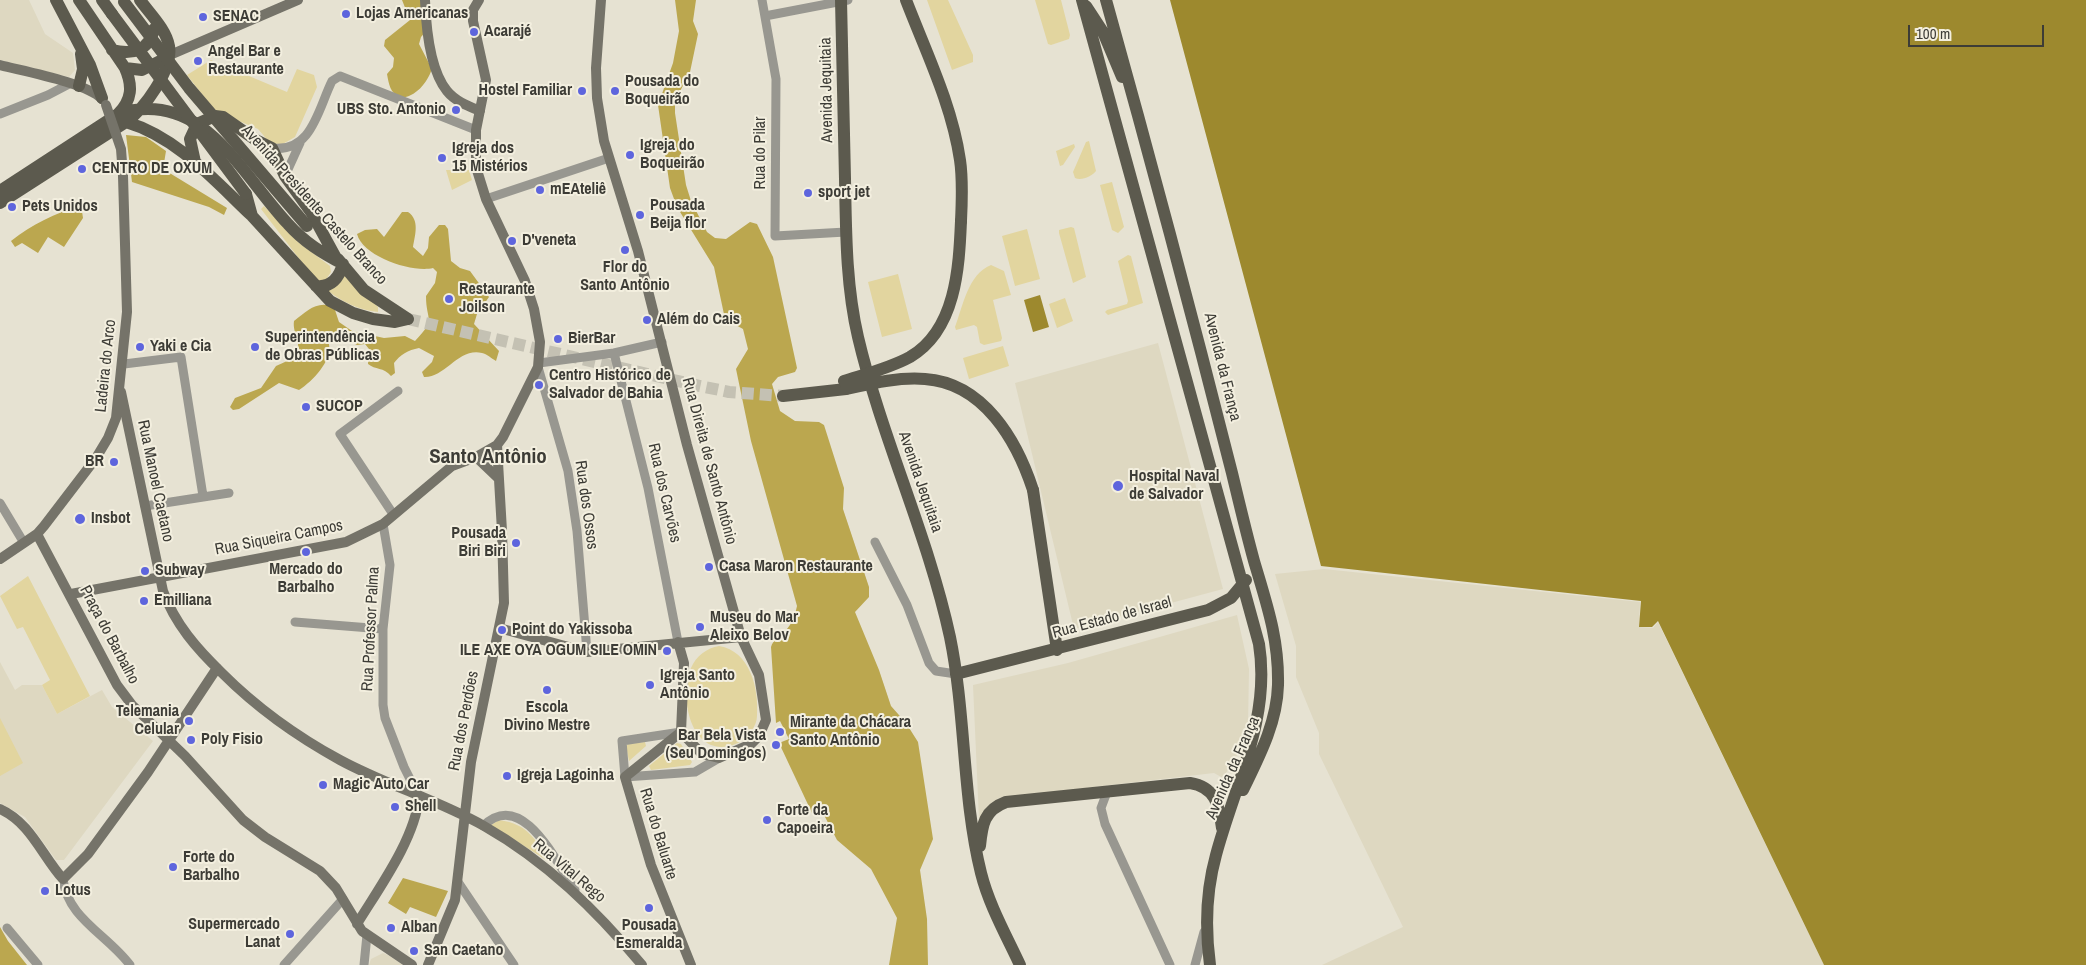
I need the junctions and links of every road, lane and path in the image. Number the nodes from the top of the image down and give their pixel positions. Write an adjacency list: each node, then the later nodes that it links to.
1 (56, 0): 17 (main road)
2 (79, 0): 18 (main road)
3 (102, 0): 39 (main road, Avenida Presidente Castelo Branco, bridge)
4 (140, 0): 16 (main road)
5 (298, 0): 19 (street)
6 (425, 0): 26 (street)
7 (479, 0): 26 (street)
8 (601, 0): 33 (street, Rua Direita de Santo Antônio)
9 (762, 0): 15 (street, Rua do Pilar)
10 (844, 0): 15 (street); 40 (main road, Avenida Jequitaia)
11 (906, 0): 47 (main road, bridge)
12 (1082, 0): 23 (main road); 68 (main road, Avenida da França)
13 (1106, 0): 23 (main road, Avenida da França)
14 (124, 1): 41 (main road, Avenida Presidente Castelo Branco, bridge)
15 (765, 16): 40 (street, Rua do Pilar)
16 (153, 19): 18 (main road); 19 (main road)
17 (78, 41): 22 (main road); 24 (main road)
18 (112, 50): 21 (main road)
19 (170, 55): 21 (main road); 25 (main road)
20 (0, 65): 22 (street)
21 (126, 68): 28 (main road)
22 (74, 85): 24 (street); 27 (street)
23 (1132, 92): 66 (main road, Avenida da França)
24 (104, 101): 45 (street, Ladeira do Arco, bridge)
25 (142, 108): 28 (main road); 29 (main road)
26 (480, 111): 30 (street)
27 (1, 113)
28 (122, 118): 34 (main road); 36 (main road); 38 (main road)
29 (197, 124): 32 (main road); 34 (main road); 41 (main road)
30 (476, 130): 31 (street); 37 (street)
31 (300, 143): 32 (street); 35 (street)
32 (272, 148): 35 (main road)
33 (609, 158): 37 (street); 43 (street, Rua Direita de Santo Antônio)
34 (195, 162): 39 (main road)
35 (285, 176): 41 (main road)
36 (0, 191)
37 (486, 199): 46 (street)
38 (0, 203)
39 (252, 216): 42 (main road, Avenida Presidente Castelo Branco)
40 (846, 232): 78 (main road, Avenida Jequitaia)
41 (339, 260): 42 (main road); 42 (main road, Avenida Presidente Castelo Branco)
42 (316, 286)
43 (662, 342): 44 (street); 73 (street, Rua Direita de Santo Antônio)
44 (614, 353): 46 (street); 74 (street, Rua dos Carvões)
45 (124, 364): 49 (street, Ladeira do Arco); 57 (street)
46 (539, 365): 53 (street); 76 (street, Rua dos Ossos)
47 (845, 385): 50 (main road); 75 (main road, bridge)
48 (398, 391): 60 (street)
49 (121, 392): 51 (street, Rua Manoel Caetano); 52 (street, Ladeira do Arco)
50 (783, 396)
51 (130, 436): 52 (street); 59 (street, Rua Manoel Caetano)
52 (108, 438): 62 (street, Ladeira do Arco)
53 (497, 445): 54 (street, Rua Siqueira Campos); 55 (street, Rua dos Perdões)
54 (476, 457): 55 (street); 60 (street, Rua Siqueira Campos)
55 (498, 478): 71 (street, Rua dos Perdões)
56 (229, 493): 57 (street)
57 (203, 496): 59 (street)
58 (0, 503): 64 (street)
59 (145, 506): 67 (street, Rua Manoel Caetano)
60 (393, 514): 61 (street, Rua Siqueira Campos)
61 (383, 524): 67 (street, Rua Siqueira Campos); 72 (street, Rua Professor Palma)
62 (38, 534): 64 (street, Ladeira do Arco); 69 (street, Praça do Barbalho)
63 (875, 542): 78 (street)
64 (24, 543): 65 (street, Ladeira do Arco)
65 (0, 559)
66 (1254, 561): 68 (main road, Rua Estado de Israel); 88 (main road, Avenida da França)
67 (161, 577): 69 (street, Rua Siqueira Campos); 77 (street, Rua Manoel Caetano)
68 (1243, 586): 75 (main road, Rua Estado de Israel); 88 (main road, Avenida da França)
69 (71, 594): 80 (street, Praça do Barbalho)
70 (295, 622): 72 (street)
71 (498, 628): 76 (street); 86 (street, Rua dos Perdões)
72 (383, 629): 84 (street, Rua Professor Palma)
73 (741, 637): 74 (street); 81 (street, Rua Direita de Santo Antônio)
74 (678, 642): 76 (street); 79 (street)
75 (1057, 650): 78 (main road, Rua Estado de Israel)
76 (587, 652)
77 (216, 668): 80 (street); 84 (street, Rua Vital Rego)
78 (956, 674): 89 (main road, Avenida Jequitaia)
79 (681, 732): 81 (street); 82 (street, Rua do Baluarte); 82 (street)
80 (168, 740): 90 (street); 93 (street, Praça do Barbalho)
81 (719, 758): 82 (street)
82 (625, 777): 106 (street, Rua do Baluarte)
83 (1107, 792): 88 (main road); 89 (main road); 108 (street)
84 (419, 797): 86 (street, Rua Vital Rego); 95 (street)
85 (0, 810): 90 (street)
86 (464, 816): 87 (street, Rua Vital Rego); 91 (street, Rua dos Perdões)
87 (483, 826): 92 (street, Rua Vital Rego); 92 (street)
88 (1222, 833): 94 (main road)
89 (979, 860): 107 (main road, Avenida Jequitaia)
90 (63, 879): 99 (street)
91 (458, 882): 103 (street, Rua dos Perdões); 104 (street)
92 (576, 892): 105 (street, Rua Vital Rego)
93 (343, 899): 95 (street, Praça do Barbalho); 100 (street)
94 (1207, 922): 109 (street); 110 (main road)
95 (357, 924): 97 (street, Praça do Barbalho)
96 (7, 928): 98 (street)
97 (367, 935): 101 (street); 102 (street, Praça do Barbalho)
98 (38, 965)
99 (130, 965)
100 (284, 965)
101 (364, 965)
102 (412, 965)
103 (428, 965)
104 (514, 965)
105 (642, 965)
106 (691, 965)
107 (1020, 965)
108 (1170, 965)
109 (1194, 965)
110 (1210, 965)

